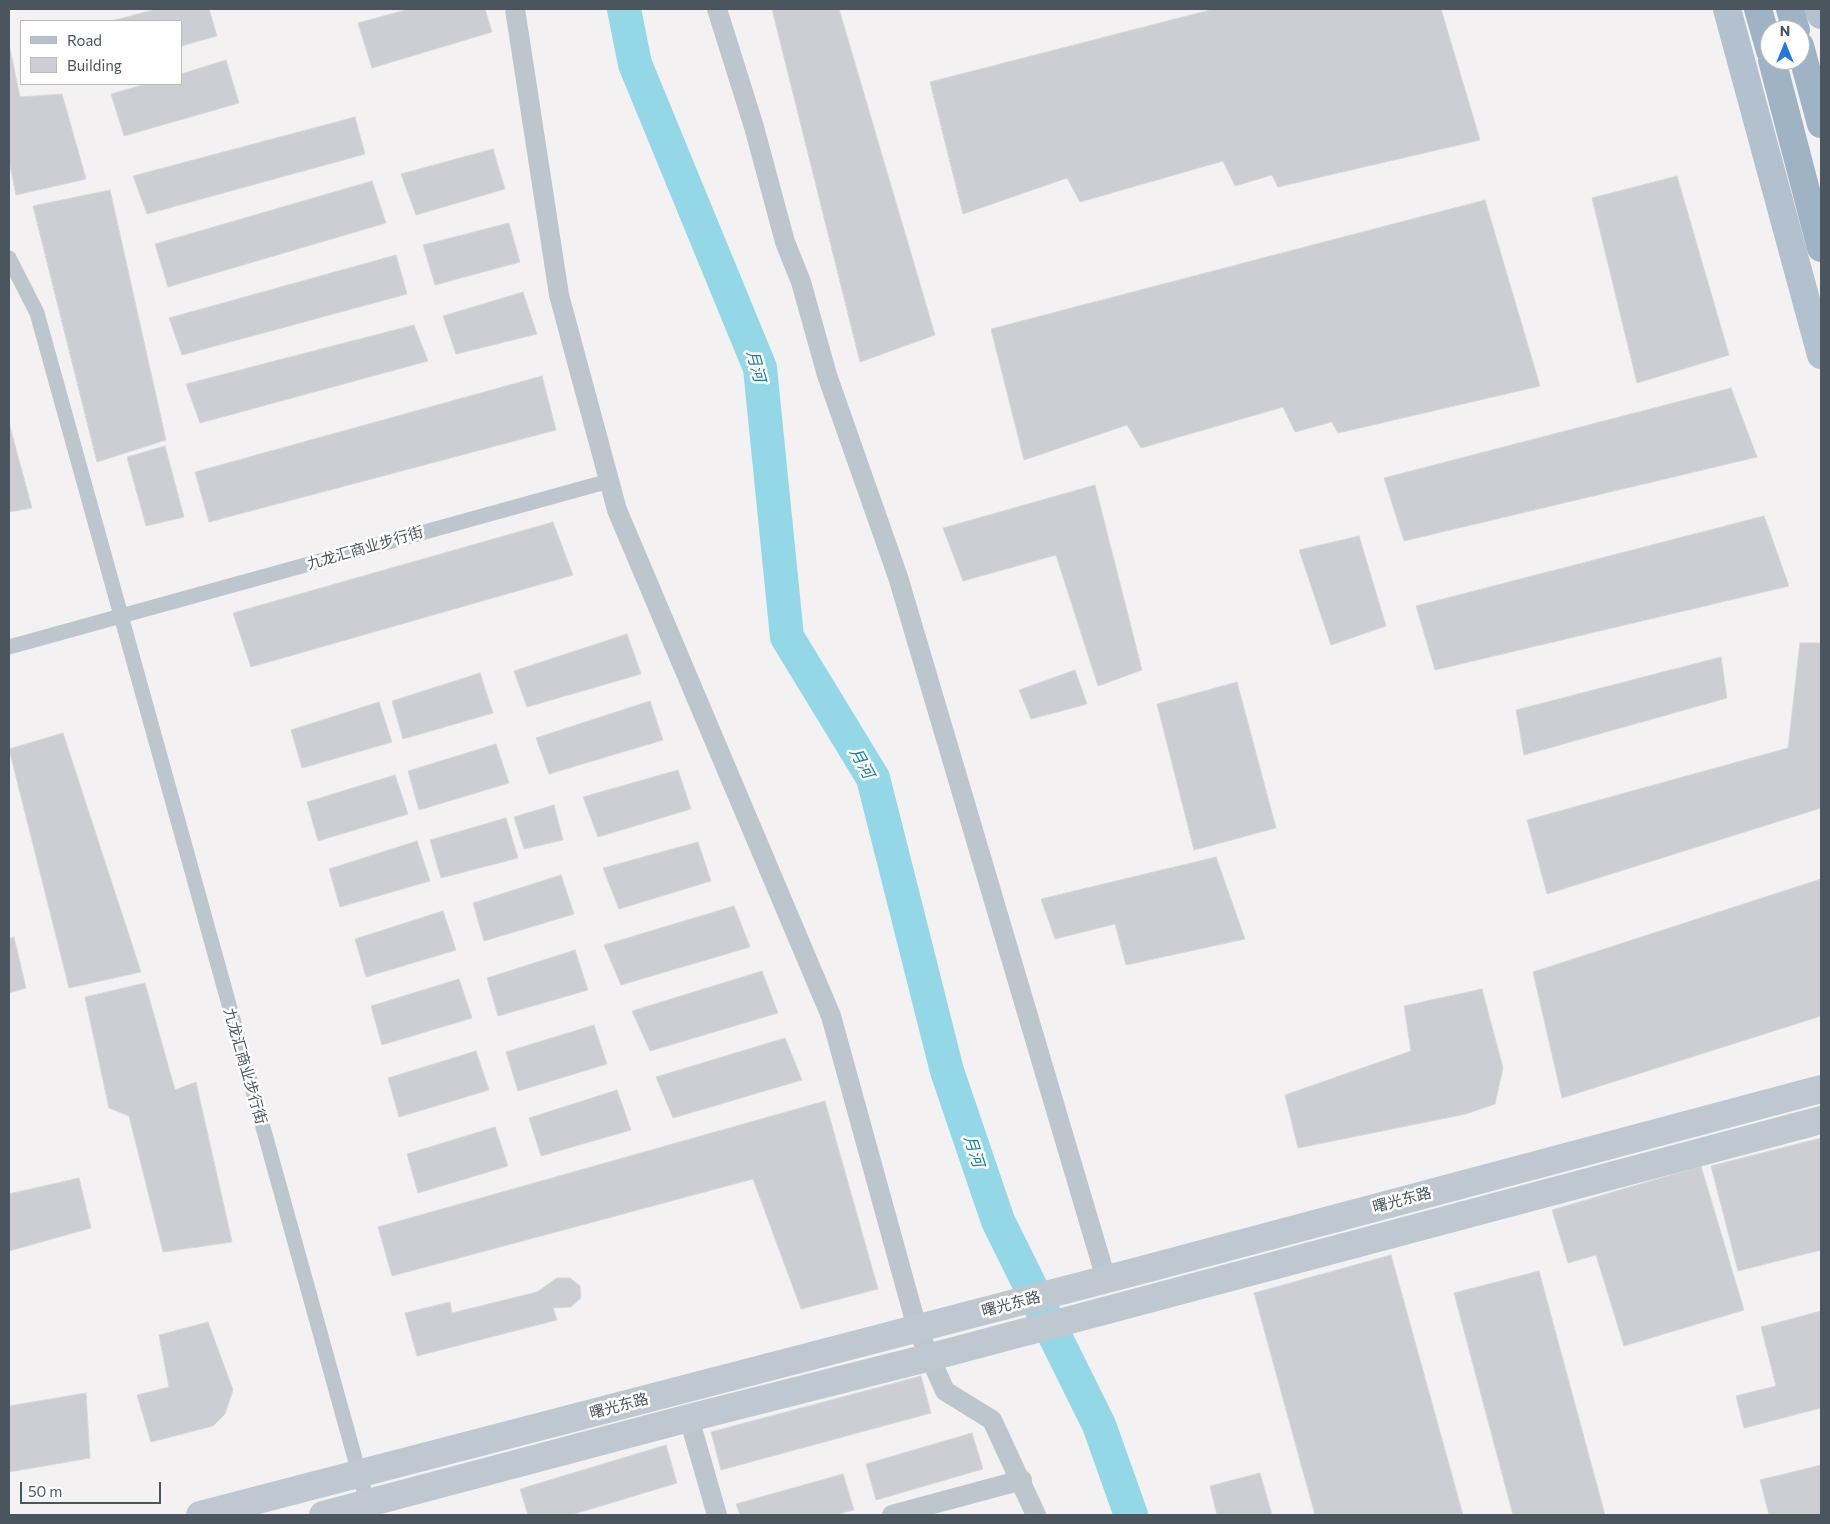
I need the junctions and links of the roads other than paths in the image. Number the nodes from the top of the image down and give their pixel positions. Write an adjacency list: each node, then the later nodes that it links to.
1 (515, 9): 12 (street)
2 (717, 9): 17 (street)
3 (1727, 9): 11 (main road)
4 (1819, 9): 5 (main road)
5 (1821, 15)
6 (1775, 70): 9 (highway)
7 (1806, 70): 8 (highway)
8 (1821, 124)
9 (1821, 248)
10 (9, 258): 13 (street, 九龙汇商业步行街)
11 (1821, 355)
12 (609, 481): 13 (street, 九龙汇商业步行街); 18 (street)
13 (120, 616): 14 (street, 九龙汇商业步行街); 21 (street, 九龙汇商业步行街)
14 (9, 647)
15 (1821, 1089): 17 (main road, 曙光东路)
16 (1821, 1120): 19 (main road, 曙光东路)
17 (1106, 1279): 18 (main road, 曙光东路)
18 (917, 1328): 19 (street); 21 (main road, 曙光东路)
19 (931, 1357): 20 (main road, 曙光东路); 22 (street)
20 (689, 1418): 23 (main road, 曙光东路); 26 (street)
21 (358, 1474): 23 (street, 九龙汇商业步行街); 24 (main road, 曙光东路)
22 (1022, 1480): 27 (street); 28 (street)
23 (369, 1509): 25 (main road, 曙光东路)
24 (200, 1515)
25 (323, 1515)
26 (717, 1515)
27 (892, 1515)
28 (1036, 1515)

